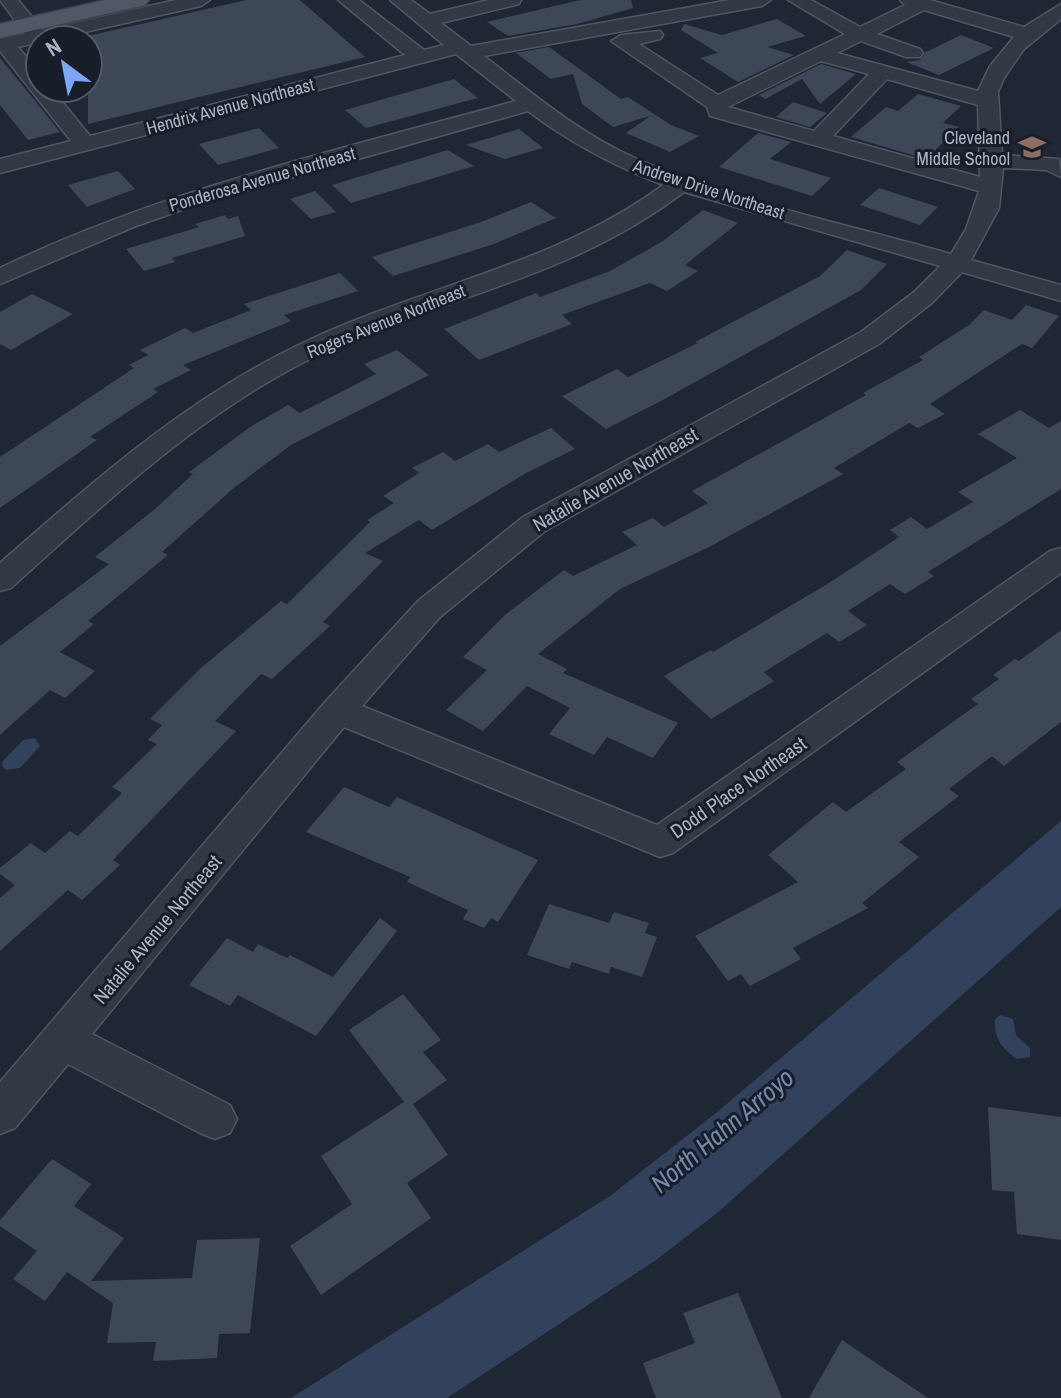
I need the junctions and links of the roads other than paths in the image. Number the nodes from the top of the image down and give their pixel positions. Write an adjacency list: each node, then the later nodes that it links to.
1 (57, 0): 13 (main road)
2 (137, 0): 13 (main road)
3 (201, 0): 13 (street)
4 (347, 0): 21 (street)
5 (399, 0): 12 (street, Andrew Drive Northeast)
6 (512, 0): 12 (street)
7 (762, 0): 10 (street, Hendrix Avenue Northeast)
8 (797, 0): 16 (street)
9 (914, 2): 16 (street); 17 (street)
10 (726, 3): 18 (street, Hendrix Avenue Northeast)
11 (1061, 10): 17 (street, Natalie Avenue Northeast)
12 (432, 12): 18 (street, Andrew Drive Northeast)
13 (17, 17): 15 (main road); 22 (street)
14 (686, 28): 27 (street)
15 (0, 31)
16 (859, 34): 19 (street); 20 (street)
17 (1038, 37): 24 (street, Natalie Avenue Northeast)
18 (463, 50): 21 (street, Hendrix Avenue Northeast); 25 (street, Andrew Drive Northeast)
19 (913, 53)
20 (818, 54): 23 (street); 27 (street)
21 (420, 57): 29 (street, Hendrix Avenue Northeast)
22 (24, 68)
23 (883, 72): 24 (street); 28 (street)
24 (989, 101): 32 (street, Natalie Avenue Northeast)
25 (532, 103): 33 (street, Andrew Drive Northeast); 35 (street, Ponderosa Avenue Northeast)
26 (53, 104): 29 (street)
27 (717, 104): 28 (street)
28 (818, 139): 32 (street)
29 (85, 144): 31 (street, Hendrix Avenue Northeast)
30 (1058, 165): 32 (street)
31 (0, 166)
32 (990, 174): 34 (street, Natalie Avenue Northeast)
33 (680, 184): 34 (street, Andrew Drive Northeast); 38 (street, Rogers Avenue Northeast)
34 (956, 263): 36 (street, Andrew Drive Northeast); 39 (street, Natalie Avenue Northeast)
35 (0, 277)
36 (1061, 293)
37 (1061, 558): 39 (street, Dodd Place Northeast)
38 (0, 580)
39 (338, 710): 40 (street, Natalie Avenue Northeast)
40 (63, 1040): 41 (street, Natalie Avenue Northeast); 42 (street)
41 (0, 1114)
42 (215, 1119)

